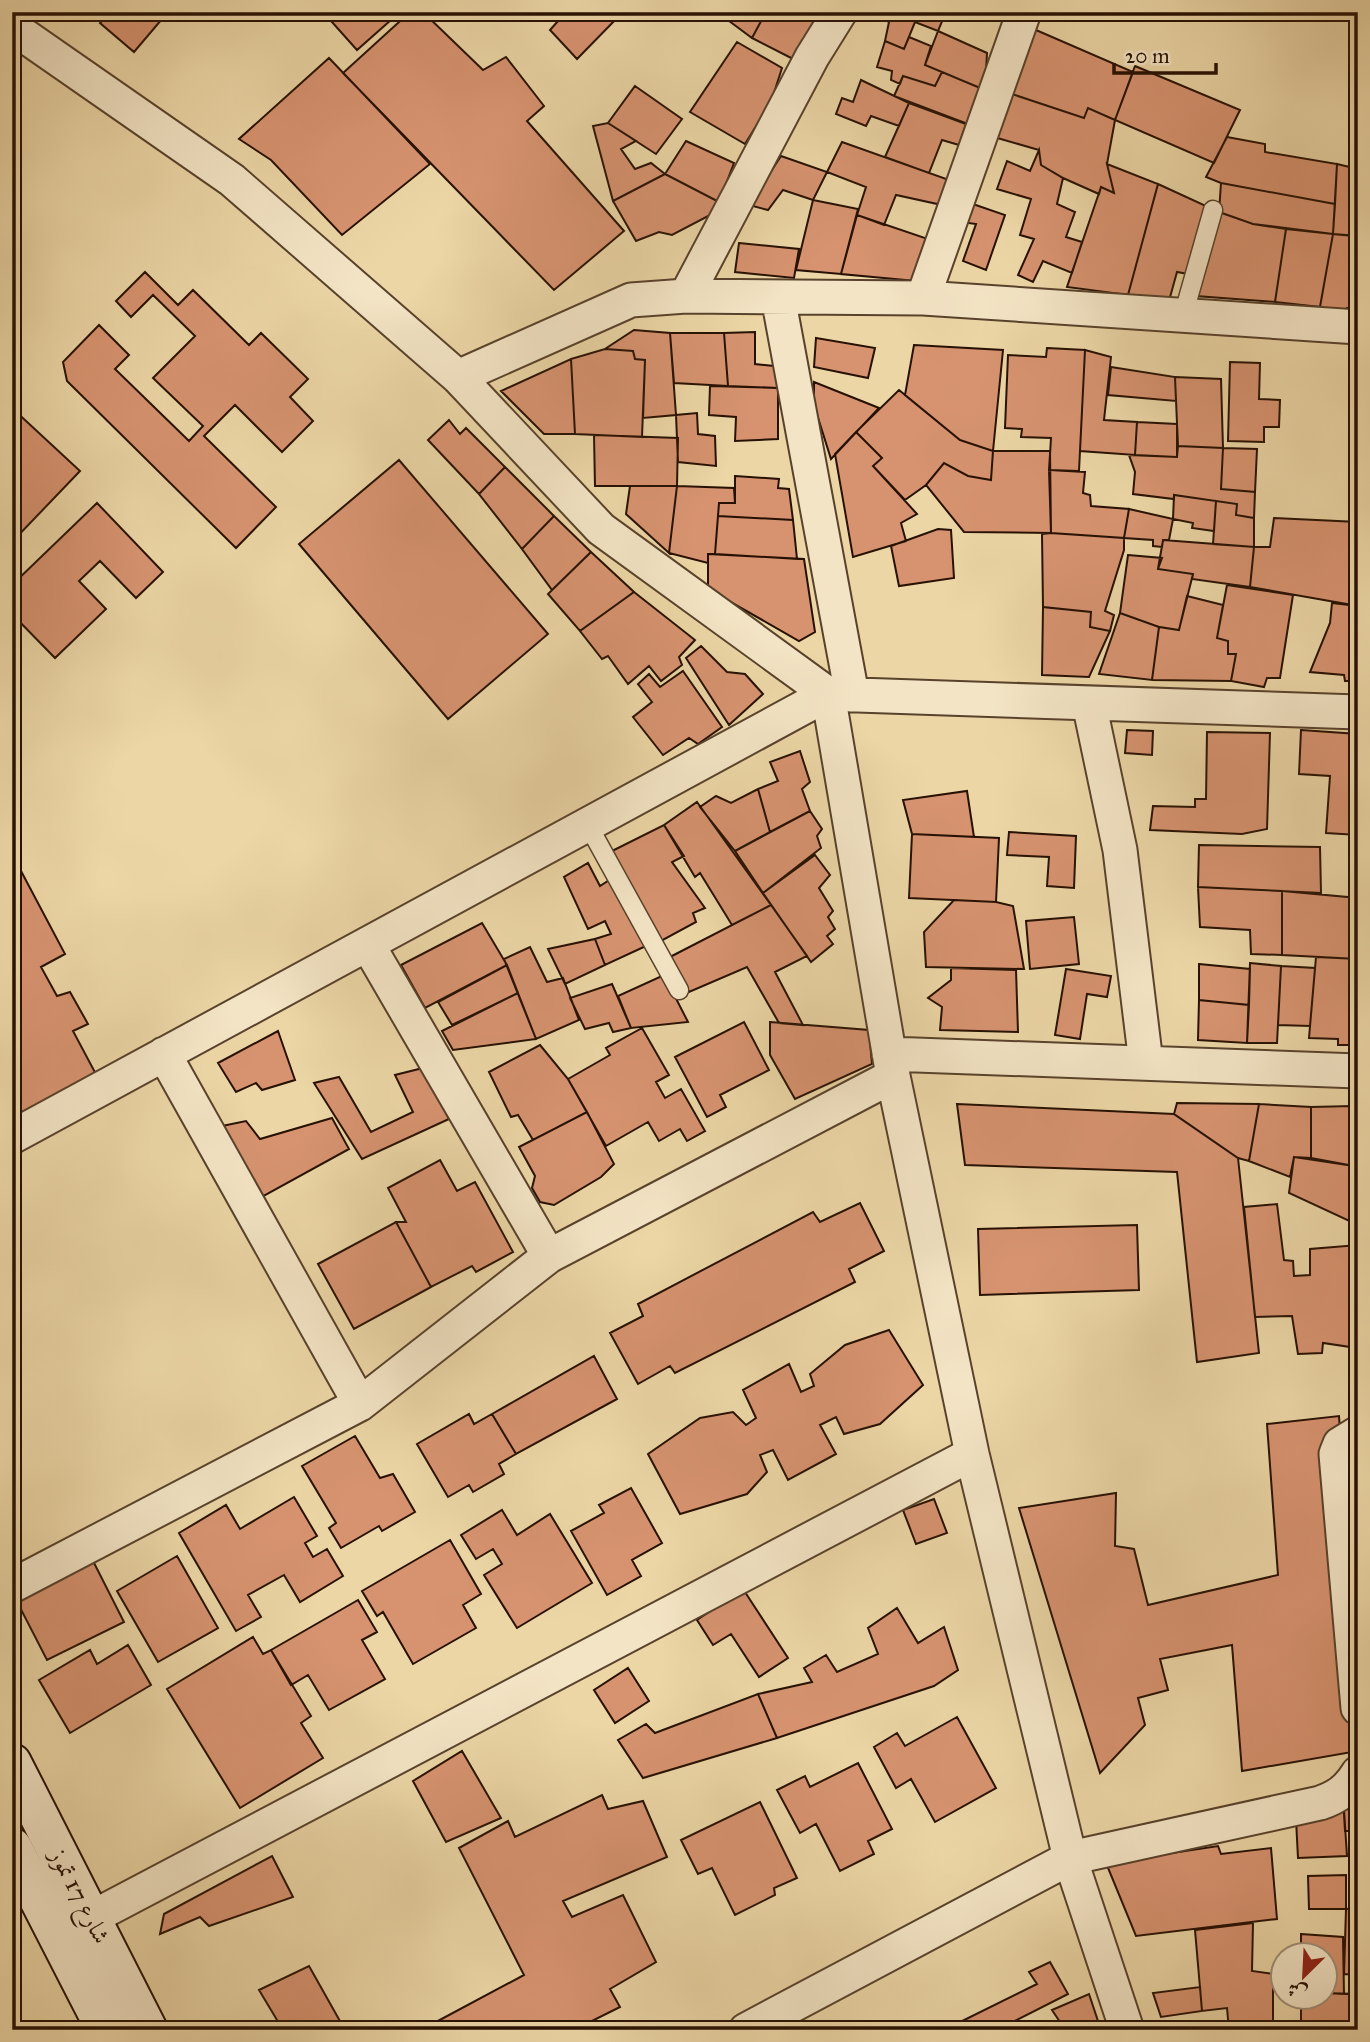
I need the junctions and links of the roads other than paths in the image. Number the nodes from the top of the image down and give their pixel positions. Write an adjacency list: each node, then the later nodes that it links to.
1 (840, 12): 5 (street)
2 (1024, 12): 7 (street)
3 (12, 27): 10 (street)
4 (1213, 210): 8 (lane)
5 (685, 296): 6 (street); 10 (street)
6 (778, 297): 7 (street); 11 (street)
7 (923, 298): 8 (street)
8 (1182, 316): 9 (street)
9 (1358, 327)
10 (457, 377): 11 (street)
11 (840, 694): 12 (street); 14 (street); 19 (street)
12 (1089, 703): 13 (street); 18 (street)
13 (1358, 712)
14 (587, 825): 15 (street); 16 (lane)
15 (368, 945): 17 (street); 22 (street)
16 (679, 990)
17 (164, 1054): 21 (street); 23 (street)
18 (1146, 1063): 19 (street); 20 (street)
19 (891, 1065): 22 (street); 25 (street)
20 (1358, 1071)
21 (12, 1137)
22 (549, 1256): 23 (street)
23 (360, 1404): 26 (street)
24 (1358, 1433): 27 (street)
25 (972, 1454): 31 (street); 32 (street)
26 (12, 1586)
27 (1358, 1708)
28 (12, 1763): 32 (main road, شارع 17 تموز)
29 (1358, 1773): 31 (street)
30 (12, 1847): 33 (main road, شارع 17 تموز)
31 (1070, 1858): 35 (street); 36 (street)
32 (91, 1918): 34 (main road, شارع 17 تموز)
33 (106, 2030)
34 (148, 2030)
35 (746, 2030)
36 (1127, 2030)

